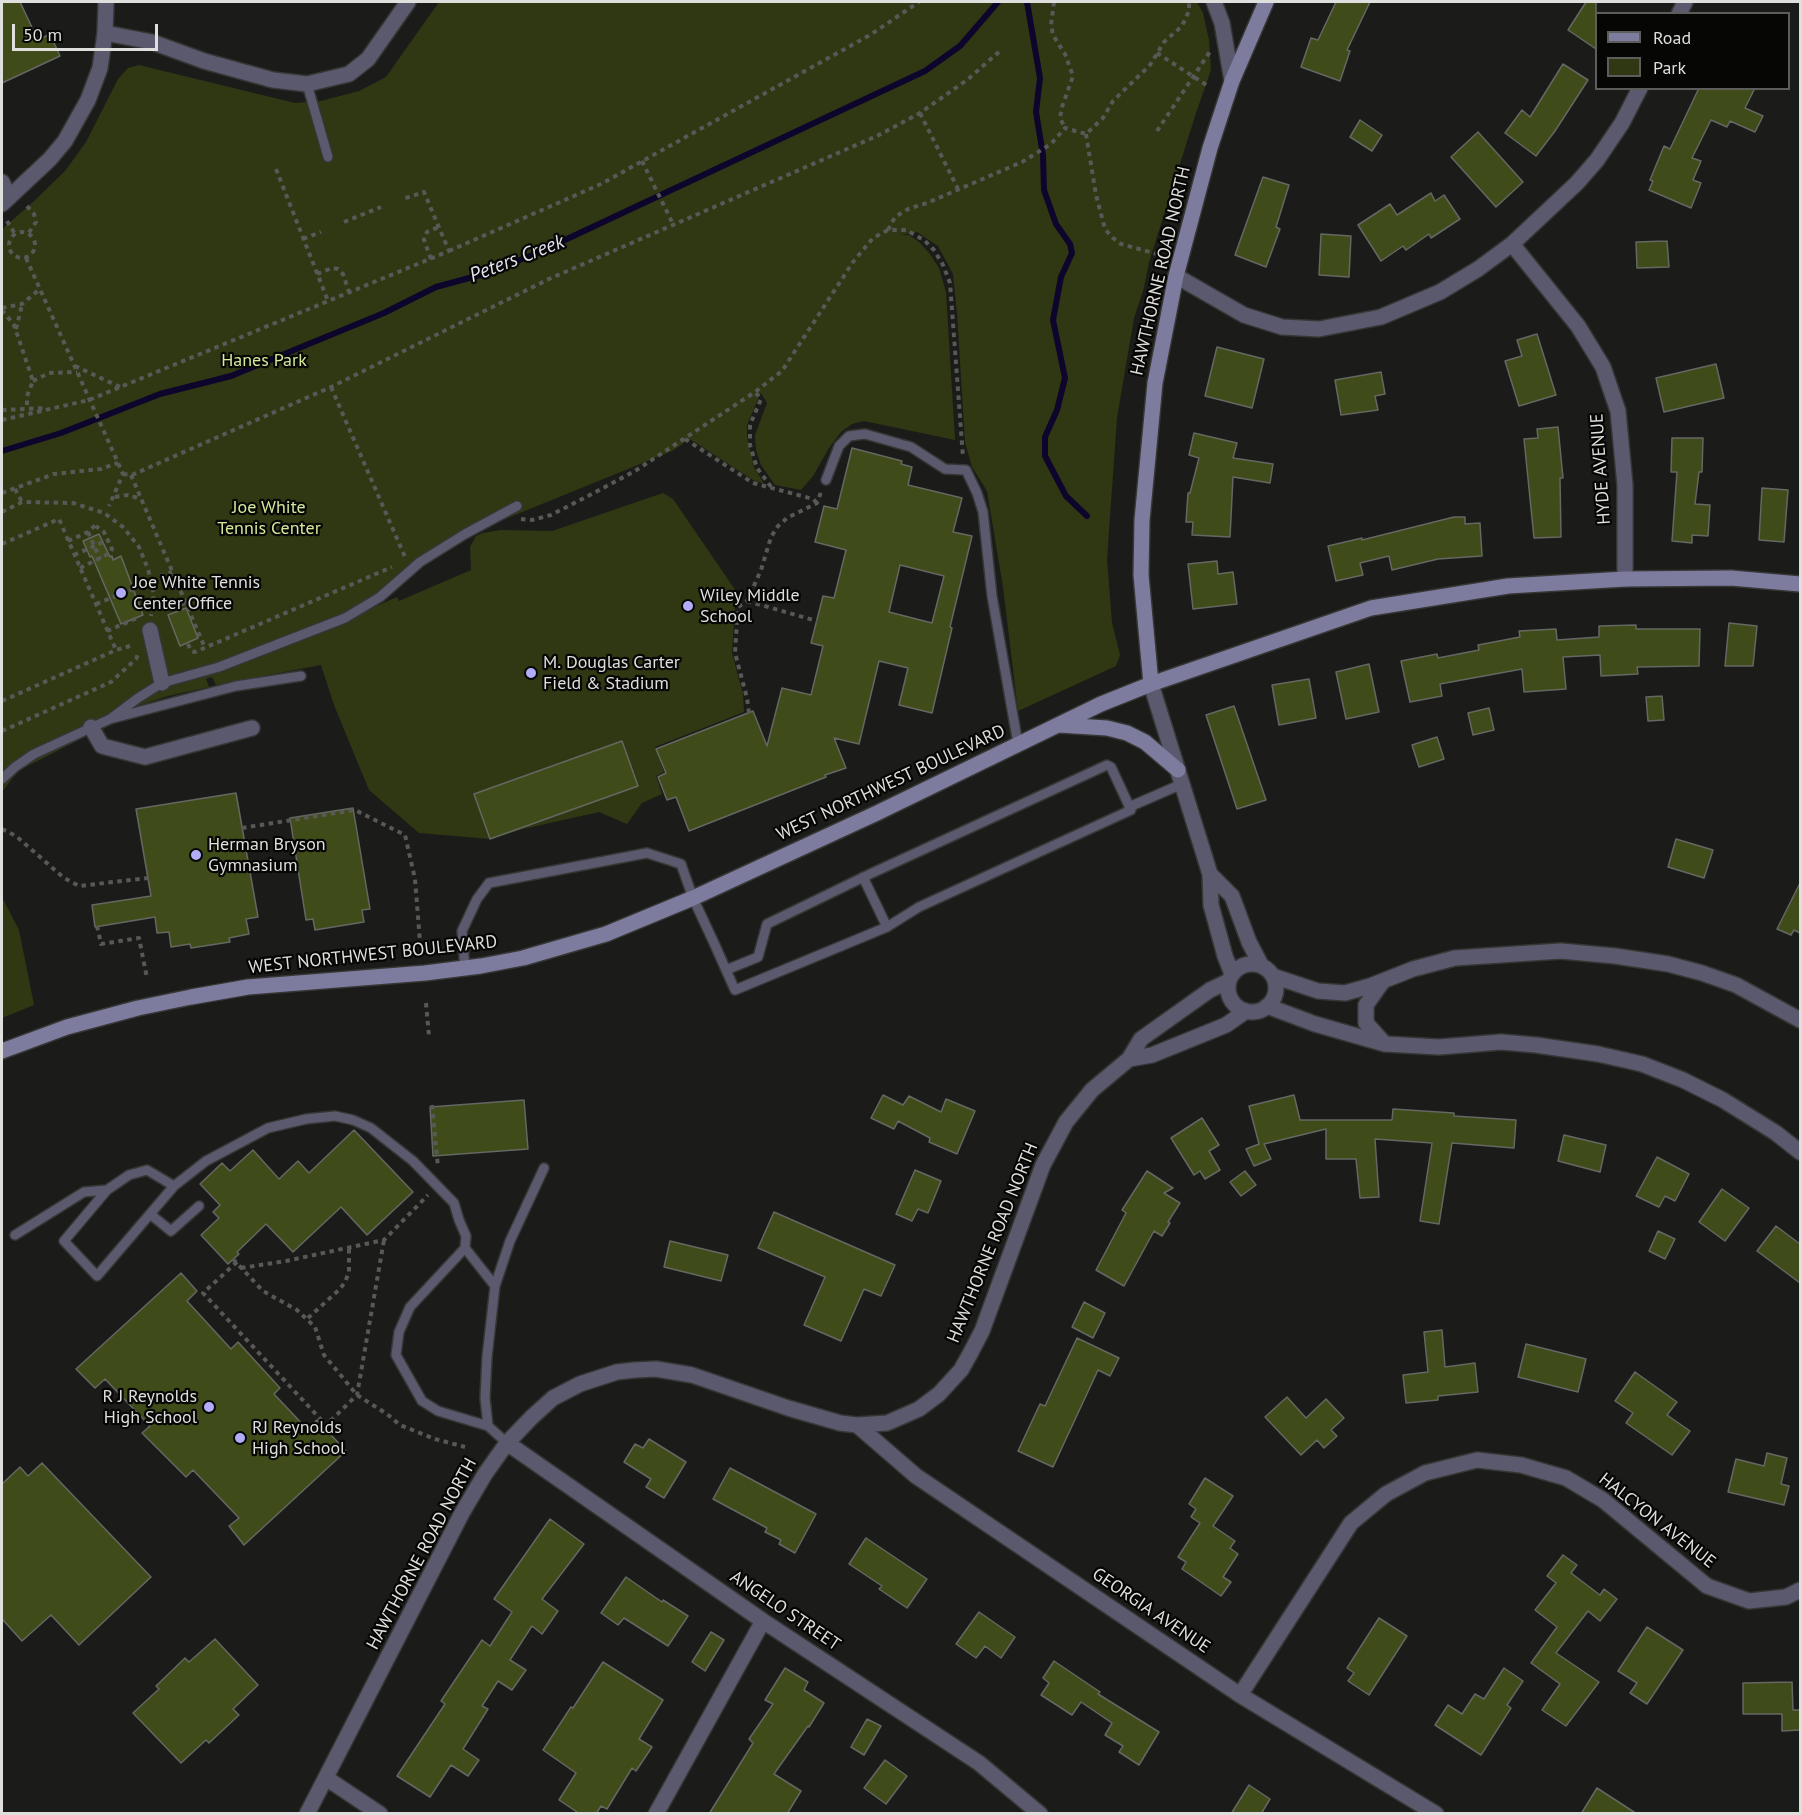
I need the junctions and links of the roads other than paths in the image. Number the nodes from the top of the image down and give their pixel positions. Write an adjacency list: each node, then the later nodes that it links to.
1 (106, 2): 5 (street)
2 (408, 2): 7 (street)
3 (1214, 2): 6 (street)
4 (1266, 2): 6 (main road, HAWTHORNE ROAD NORTH)
5 (105, 33): 7 (street); 11 (street)
6 (1232, 81): 13 (main road, HAWTHORNE ROAD NORTH)
7 (307, 84): 9 (lane)
8 (1639, 90): 12 (street)
9 (328, 157)
10 (2, 182): 11 (street)
11 (5, 200)
12 (1512, 244): 13 (street); 16 (street, HYDE AVENUE)
13 (1176, 276): 21 (main road, HAWTHORNE ROAD NORTH)
14 (826, 480): 26 (lane)
15 (517, 506): 20 (lane)
16 (1625, 579): 17 (main road, WEST NORTHWEST BOULEVARD); 21 (main road, WEST NORTHWEST BOULEVARD)
17 (1800, 584)
18 (150, 630): 20 (street)
19 (302, 675): 22 (lane)
20 (162, 683): 22 (lane)
21 (1151, 684): 23 (main road, WEST NORTHWEST BOULEVARD); 27 (street, HAWTHORNE ROAD NORTH)
22 (110, 719): 24 (lane)
23 (1059, 725): 26 (main road, WEST NORTHWEST BOULEVARD); 27 (main road)
24 (90, 727): 25 (street); 28 (lane)
25 (252, 728)
26 (1018, 744): 32 (main road, WEST NORTHWEST BOULEVARD)
27 (1180, 777): 29 (lane); 30 (street, HAWTHORNE ROAD NORTH)
28 (2, 779)
29 (1130, 807): 31 (lane); 33 (lane)
30 (1210, 874): 34 (street, HAWTHORNE ROAD NORTH); 38 (street, HAWTHORNE ROAD NORTH)
31 (863, 877): 33 (lane); 36 (lane)
32 (693, 898): 35 (main road, WEST NORTHWEST BOULEVARD); 35 (lane); 36 (lane)
33 (887, 927): 36 (lane)
34 (1261, 965): 37 (street); 38 (street)
35 (465, 968): 44 (main road, WEST NORTHWEST BOULEVARD)
36 (726, 970)
37 (1273, 976): 39 (street); 40 (street)
38 (1231, 978): 41 (street); 45 (street, HAWTHORNE ROAD NORTH)
39 (1383, 981): 42 (street); 43 (street)
40 (1267, 1006): 41 (street); 43 (street)
41 (1246, 1011): 45 (street, HAWTHORNE ROAD NORTH)
42 (1800, 1020)
43 (1385, 1044): 46 (street)
44 (2, 1051)
45 (1129, 1059): 55 (street, HAWTHORNE ROAD NORTH)
46 (1800, 1152)
47 (544, 1168): 54 (lane)
48 (174, 1186): 49 (lane); 51 (lane); 53 (lane)
49 (107, 1190): 51 (lane); 52 (lane)
50 (199, 1206): 51 (lane)
51 (150, 1214)
52 (15, 1235)
53 (465, 1248): 54 (lane); 56 (lane)
54 (495, 1286): 56 (lane)
55 (857, 1425): 57 (street, HAWTHORNE ROAD NORTH); 60 (street, GEORGIA AVENUE)
56 (488, 1426): 57 (lane)
57 (507, 1443): 59 (street, ANGELO STREET); 61 (street, HAWTHORNE ROAD NORTH)
58 (1800, 1590): 60 (street, HALCYON AVENUE)
59 (763, 1620): 64 (street); 65 (street, ANGELO STREET)
60 (1240, 1695): 66 (street, GEORGIA AVENUE)
61 (326, 1778): 62 (street, HAWTHORNE ROAD NORTH); 63 (street)
62 (307, 1814)
63 (380, 1814)
64 (656, 1814)
65 (1040, 1814)
66 (1436, 1814)

